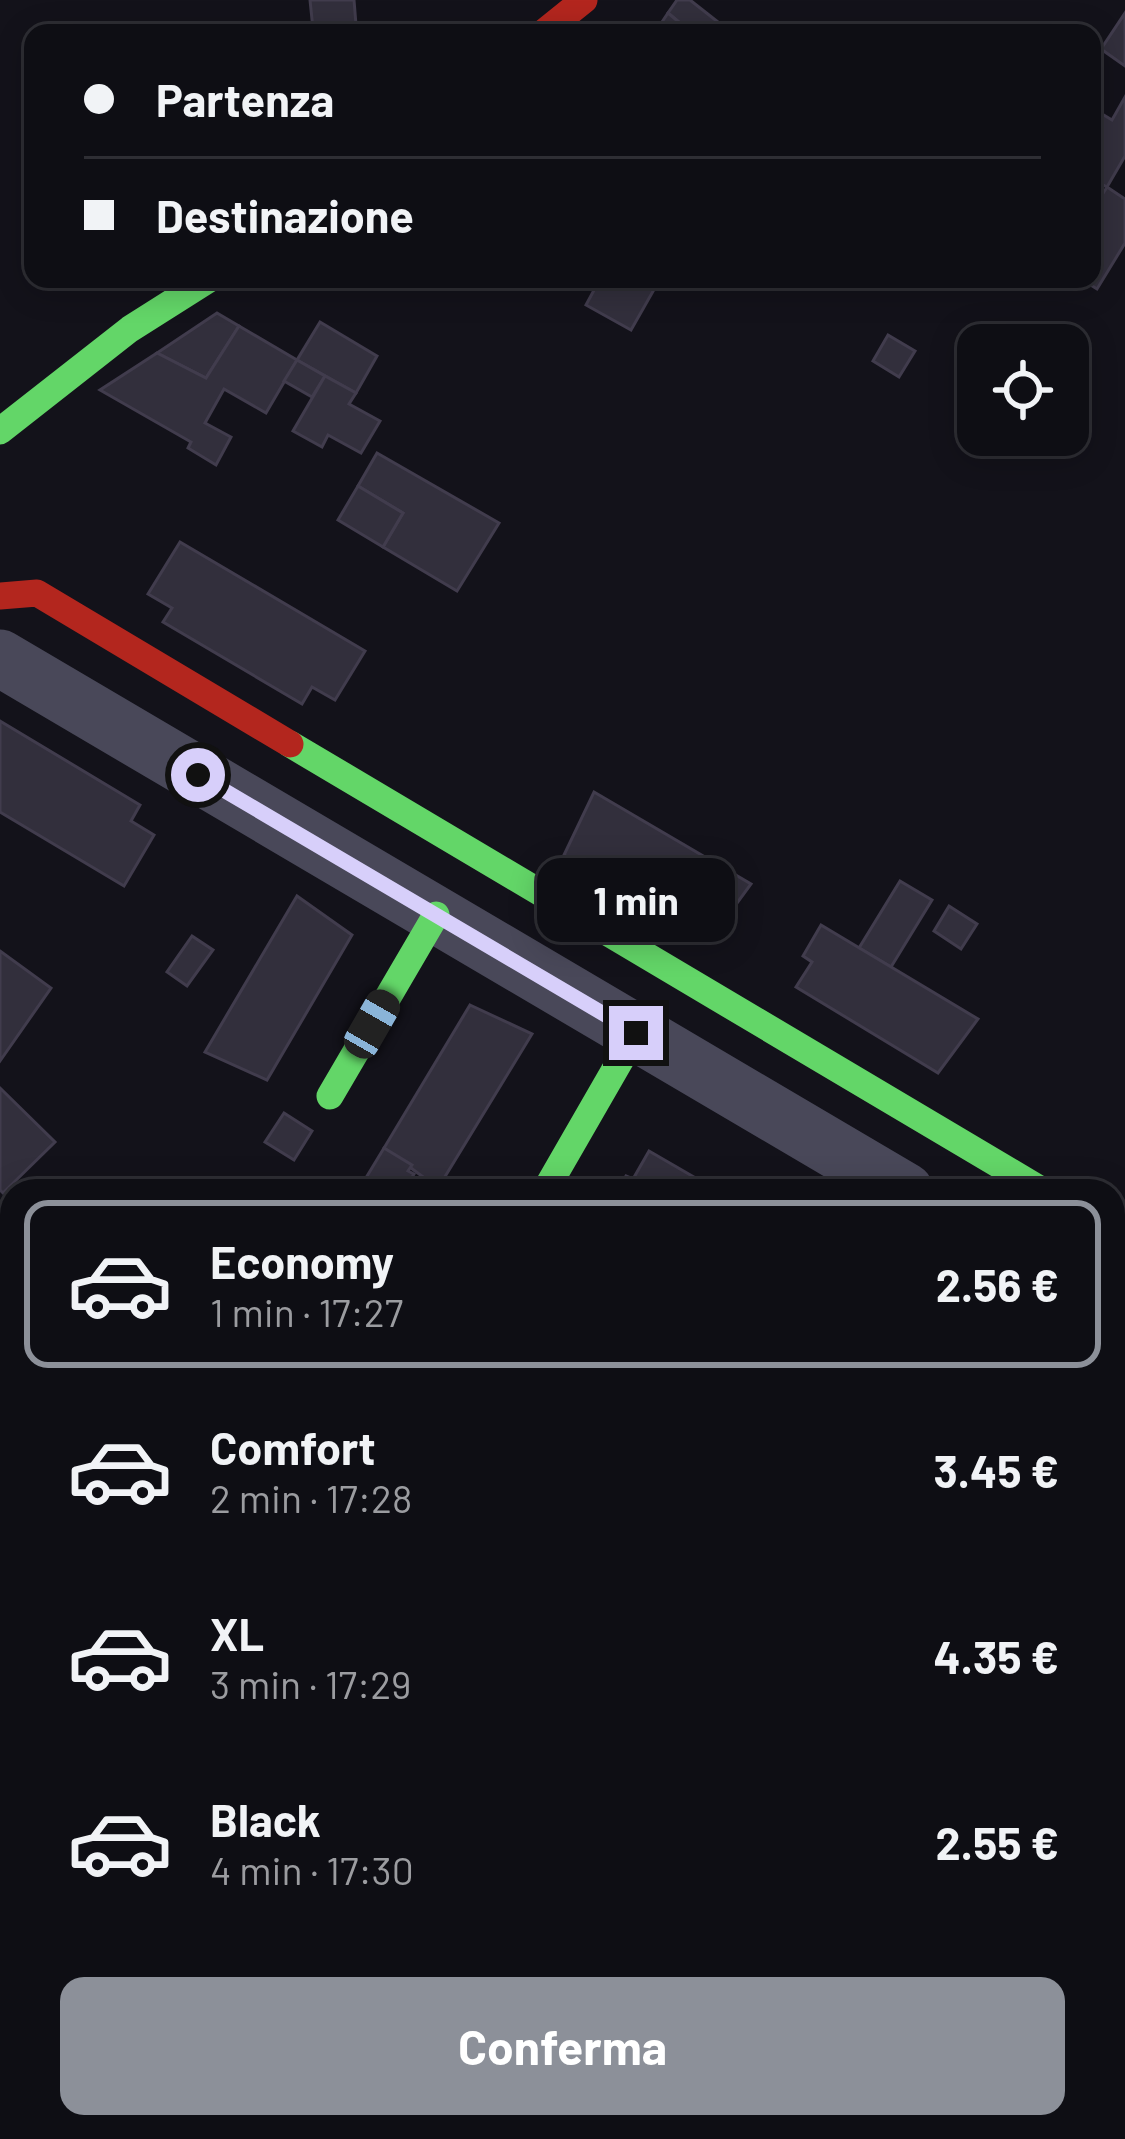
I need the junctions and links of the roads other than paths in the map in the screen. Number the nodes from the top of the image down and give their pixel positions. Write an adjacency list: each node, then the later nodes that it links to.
1 (584, 0): 2 (street)
2 (554, 24)
3 (194, 288): 4 (street)
4 (0, 431)
5 (0, 596): 10 (street)
6 (0, 658): 7 (street)
7 (436, 915): 8 (street); 9 (street)
8 (636, 1033): 11 (street); 12 (street)
9 (330, 1096)
10 (938, 1128): 13 (street); 14 (street)
11 (551, 1179)
12 (884, 1179)
13 (910, 1179)
14 (1023, 1179)

